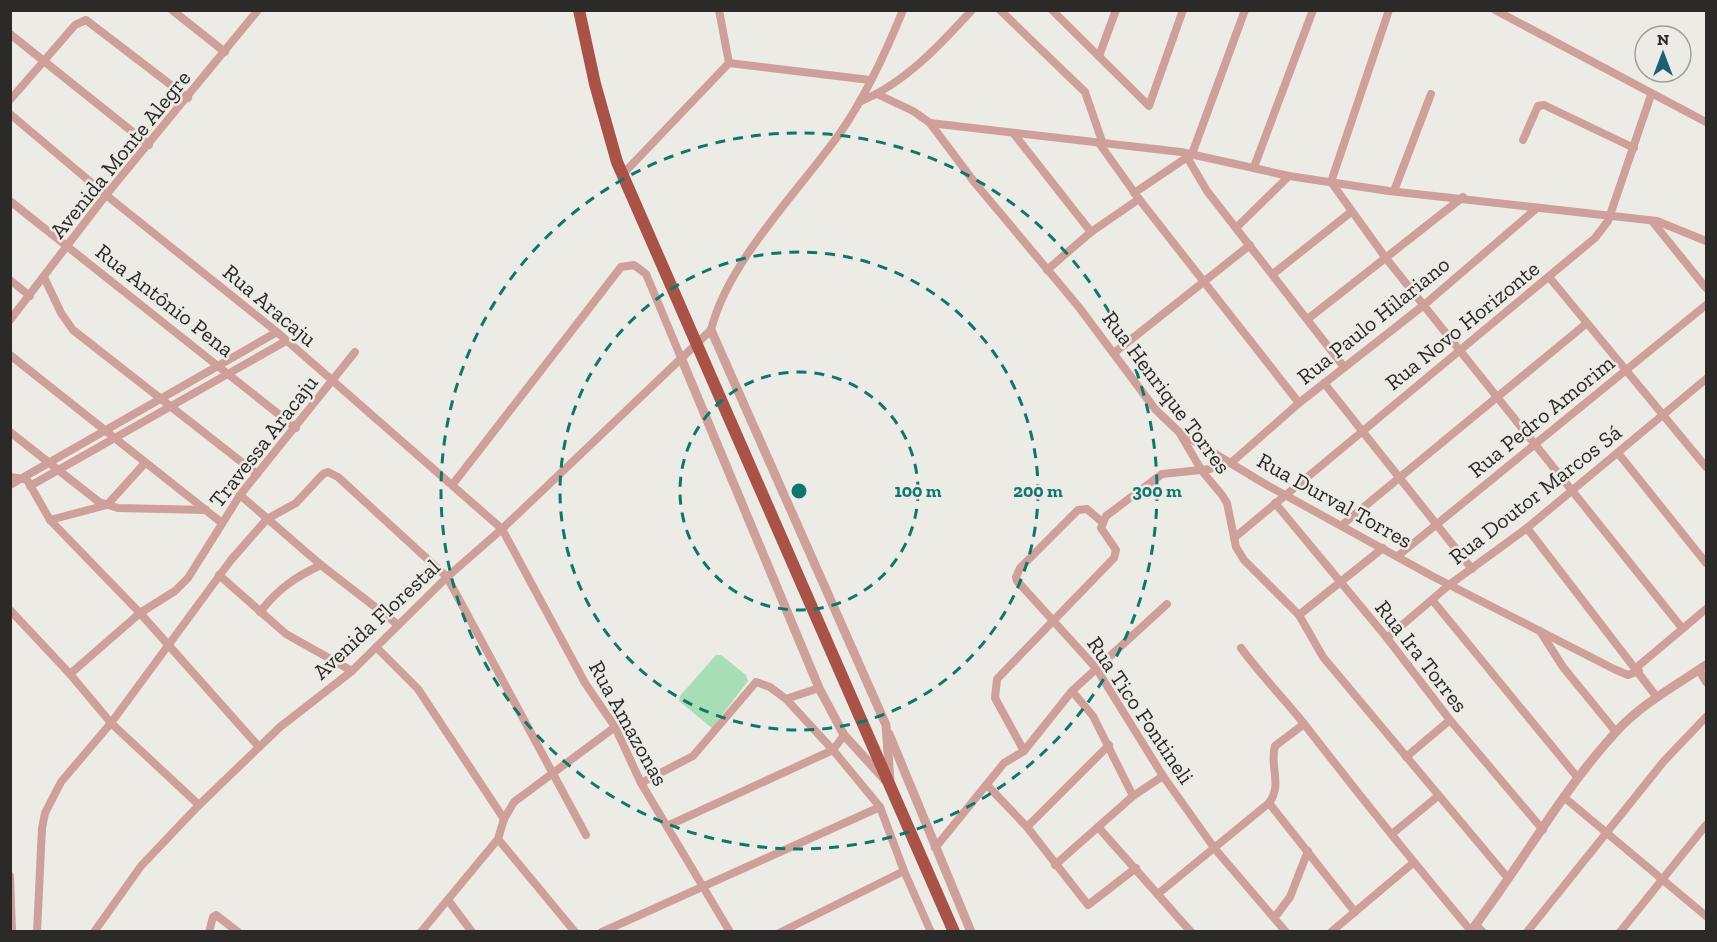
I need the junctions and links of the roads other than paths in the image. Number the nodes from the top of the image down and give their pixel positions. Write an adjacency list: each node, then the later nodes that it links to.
1 (172, 10): 16 (street)
2 (258, 10): 16 (street, Avenida Monte Alegre)
3 (579, 10): 37 (highway)
4 (719, 10): 19 (street)
5 (903, 10): 20 (street)
6 (972, 10): 22 (street)
7 (1000, 10): 32 (street)
8 (1052, 10): 17 (street)
9 (1116, 10): 17 (street)
10 (1183, 10): 17 (street)
11 (1245, 10): 35 (street)
12 (1313, 10): 36 (street)
13 (1389, 10): 39 (street)
14 (1495, 10): 23 (street)
15 (10, 34): 18 (street)
16 (225, 52): 24 (street, Avenida Monte Alegre)
17 (1099, 56)
18 (44, 62): 24 (street); 25 (street); 33 (street)
19 (729, 63): 20 (street); 37 (street)
20 (870, 80): 26 (street)
21 (1431, 93): 40 (street)
22 (878, 94): 26 (street); 29 (street, Rua Henrique Torres)
23 (1651, 95): 28 (street); 34 (street, Rua Novo Horizonte)
24 (188, 98): 33 (street, Avenida Monte Alegre)
25 (10, 100)
26 (861, 101): 68 (street)
27 (10, 114): 41 (street, Rua Aracaju)
28 (1707, 122)
29 (930, 123): 30 (street); 55 (street, Rua Henrique Torres)
30 (1014, 134): 32 (street); 50 (street)
31 (1523, 140): 34 (street)
32 (1101, 143): 35 (street); 42 (street)
33 (149, 145): 41 (street, Avenida Monte Alegre)
34 (1634, 148): 47 (street, Rua Novo Horizonte)
35 (1190, 156): 36 (street); 42 (street); 49 (street)
36 (1254, 167): 38 (street)
37 (622, 174): 71 (highway)
38 (1289, 176): 39 (street); 49 (street)
39 (1331, 182): 40 (street); 46 (street)
40 (1394, 191): 43 (street)
41 (106, 195): 53 (street, Avenida Monte Alegre); 69 (street, Rua Aracaju)
42 (1136, 196): 50 (street); 60 (street)
43 (1462, 197): 45 (street); 54 (street)
44 (10, 201): 53 (street, Rua Antônio Pena)
45 (1537, 208): 47 (street); 63 (street, Rua Paulo Hilariano)
46 (1351, 212): 54 (street); 56 (street)
47 (1609, 217): 48 (street); 58 (street, Rua Novo Horizonte)
48 (1652, 220): 51 (street); 61 (street)
49 (1237, 227): 52 (street)
50 (1091, 232): 55 (street)
51 (1707, 241)
52 (1250, 245): 56 (street); 60 (street)
53 (68, 246): 57 (street, Avenida Monte Alegre); 77 (street, Rua Antônio Pena)
54 (1385, 257): 63 (street); 65 (street)
55 (1047, 270): 74 (street, Rua Henrique Torres)
56 (1273, 274): 65 (street)
57 (44, 277): 62 (street, Avenida Monte Alegre); 85 (street)
58 (1549, 277): 67 (street); 72 (street, Rua Novo Horizonte)
59 (10, 280): 62 (street)
60 (1205, 281): 74 (street); 86 (street)
61 (1707, 288)
62 (30, 296): 66 (street, Avenida Monte Alegre)
63 (1424, 305): 72 (street); 78 (street, Rua Paulo Hilariano)
64 (1707, 305): 79 (street, Rua Pedro Amorim)
65 (1309, 318): 78 (street)
66 (10, 320)
67 (1587, 323): 79 (street); 84 (street)
68 (711, 330): 71 (street, Avenida Florestal); 162 (street)
69 (277, 332): 70 (street, Rua Aracaju); 77 (street)
70 (286, 341): 80 (street); 82 (street, Rua Aracaju)
71 (696, 345): 76 (street, Avenida Florestal); 176 (highway)
72 (1460, 348): 84 (street); 90 (street, Rua Novo Horizonte)
73 (355, 352): 82 (street, Travessa Aracaju)
74 (1114, 353): 93 (street, Rua Henrique Torres)
75 (10, 355): 91 (street)
76 (682, 360): 107 (street); 122 (street, Avenida Florestal); 154 (street)
77 (219, 366): 80 (street, Rua Antônio Pena); 85 (street)
78 (1344, 367): 83 (street, Rua Paulo Hilariano)
79 (1625, 370): 88 (street); 95 (street, Rua Pedro Amorim)
80 (230, 374): 87 (street); 89 (street, Rua Antônio Pena)
81 (1707, 379): 88 (street, Rua Doutor Marcos Sá)
82 (332, 382): 89 (street, Travessa Aracaju); 107 (street, Rua Aracaju)
83 (1324, 383): 86 (street, Rua Paulo Hilariano); 90 (street)
84 (1499, 396): 95 (street); 104 (street)
85 (162, 398): 87 (street); 91 (street)
86 (1299, 403): 98 (street, Rua Paulo Hilariano)
87 (172, 406): 94 (street); 103 (street)
88 (1663, 414): 96 (street, Rua Doutor Marcos Sá); 97 (street)
89 (296, 428): 103 (street, Travessa Aracaju)
90 (1363, 430): 104 (street); 110 (street, Rua Novo Horizonte)
91 (104, 431): 94 (street); 99 (street)
92 (10, 432): 99 (street)
93 (1179, 432): 98 (street, Rua Durval Torres); 102 (street, Rua Henrique Torres)
94 (112, 438): 100 (street); 101 (street)
95 (1535, 444): 109 (street); 119 (street, Rua Pedro Amorim)
96 (1618, 453): 109 (street, Rua Doutor Marcos Sá); 126 (street)
97 (1705, 461)
98 (1232, 462): 102 (street); 110 (street, Rua Durval Torres)
99 (50, 463): 101 (street); 106 (street)
100 (145, 463): 113 (street); 114 (street)
101 (57, 469): 106 (street); 113 (street)
102 (1202, 471): 117 (street); 123 (street, Rua Henrique Torres)
103 (257, 474): 111 (street, Travessa Aracaju)
104 (1400, 476): 119 (street); 120 (street)
105 (10, 477): 106 (street)
106 (26, 481): 108 (street); 116 (street)
107 (453, 484): 122 (street, Rua Aracaju)
108 (10, 485)
109 (1573, 490): 121 (street, Rua Doutor Marcos Sá); 142 (street)
110 (1284, 494): 112 (street, Rua Novo Horizonte); 120 (street, Rua Durval Torres)
111 (240, 495): 115 (street); 118 (street, Travessa Aracaju)
112 (1275, 503): 123 (street, Rua Novo Horizonte); 131 (street, Rua Ira Torres)
113 (107, 505): 114 (street); 116 (street)
114 (206, 510): 118 (street)
115 (267, 519): 127 (street); 129 (street); 130 (street)
116 (50, 520): 138 (street)
117 (1102, 522): 140 (street); 140 (street, Rua Tico Fontineli)
118 (222, 523): 138 (street, Travessa Aracaju)
119 (1437, 524): 125 (street, Rua Pedro Amorim); 128 (street)
120 (1342, 525): 124 (street, Rua Durval Torres)
121 (1527, 528): 128 (street, Rua Doutor Marcos Sá); 150 (street)
122 (502, 529): 130 (street, Avenida Florestal); 163 (street, Rua Amazonas)
123 (1234, 538): 139 (street, Rua Henrique Torres)
124 (1383, 548): 125 (street, Rua Durval Torres); 131 (street)
125 (1399, 555): 132 (street, Rua Durval Torres)
126 (1707, 563)
127 (321, 565): 137 (street); 141 (street)
128 (1472, 569): 132 (street, Rua Doutor Marcos Sá)
129 (219, 575): 137 (street); 145 (street)
130 (447, 577): 141 (street, Avenida Florestal); 171 (street)
131 (1339, 581): 139 (street); 144 (street, Rua Ira Torres)
132 (1449, 585): 133 (street, Rua Doutor Marcos Sá); 143 (street, Rua Durval Torres)
133 (1433, 601): 144 (street, Rua Doutor Marcos Sá); 173 (street)
134 (1167, 604): 148 (street)
135 (1707, 609): 142 (street)
136 (10, 610): 152 (street)
137 (260, 612): 151 (street)
138 (140, 613): 145 (street); 152 (street, Travessa Aracaju)
139 (1299, 615): 170 (street, Rua Henrique Torres)
140 (1055, 620): 148 (street, Rua Tico Fontineli); 169 (street)
141 (397, 624): 146 (street, Avenida Florestal)
142 (1682, 628): 150 (street)
143 (1539, 630): 150 (street, Rua Durval Torres); 164 (street)
144 (1387, 638): 159 (street, Rua Ira Torres)
145 (167, 646): 160 (street); 167 (street)
146 (376, 647): 151 (street, Avenida Florestal); 183 (street)
147 (1241, 648): 161 (street)
148 (1096, 668): 155 (street); 172 (street, Rua Tico Fontineli)
149 (1702, 668): 153 (street); 156 (street)
150 (1638, 669): 156 (street)
151 (352, 671): 167 (street, Avenida Florestal)
152 (70, 674): 160 (street)
153 (1707, 682)
154 (819, 688): 157 (street); 165 (street)
155 (1072, 691): 166 (street); 169 (street)
156 (1656, 696): 164 (street)
157 (786, 699): 168 (street); 174 (street)
158 (1707, 717): 189 (street)
159 (1450, 720): 170 (street); 188 (street, Rua Ira Torres)
160 (111, 723): 181 (street); 212 (street)
161 (1304, 724): 180 (street); 190 (street)
162 (886, 725): 176 (street); 193 (street)
163 (615, 727): 171 (street); 174 (street, Rua Amazonas)
164 (1616, 732): 173 (street)
165 (844, 735): 168 (street); 176 (street)
166 (1109, 745): 177 (street); 186 (street)
167 (259, 747): 181 (street, Avenida Florestal)
168 (833, 750): 182 (street); 185 (street)
169 (1024, 751): 175 (street)
170 (1406, 757): 178 (street, Rua Henrique Torres)
171 (552, 772): 183 (street); 191 (street)
172 (1163, 776): 177 (street); 194 (street, Rua Tico Fontineli)
173 (1578, 778): 179 (street)
174 (641, 783): 185 (street, Rua Amazonas)
175 (987, 784): 186 (street); 193 (street)
176 (890, 786): 222 (highway)
177 (1133, 796): 187 (street)
178 (1438, 796): 190 (street); 201 (street, Rua Henrique Torres)
179 (1565, 798): 188 (street); 189 (street)
180 (1269, 803): 194 (street); 195 (street)
181 (199, 805): 213 (street, Avenida Florestal)
182 (880, 807): 199 (street); 203 (street)
183 (504, 819): 192 (street)
184 (1707, 825): 202 (street)
185 (667, 826): 203 (street, Rua Amazonas)
186 (1028, 827): 197 (street)
187 (1098, 827): 197 (street); 198 (street)
188 (1543, 830): 201 (street)
189 (1609, 832): 202 (street); 227 (street)
190 (1392, 834): 196 (street)
191 (586, 835)
192 (498, 838): 205 (street); 218 (street)
193 (935, 848): 223 (street)
194 (1215, 849): 204 (street); 208 (street, Rua Tico Fontineli)
195 (1308, 851): 206 (street); 208 (street)
196 (1413, 863): 206 (street); 209 (street)
197 (1055, 865): 198 (street)
198 (1136, 868): 204 (street)
199 (904, 871): 210 (street); 221 (street)
200 (10, 876): 211 (street)
201 (1508, 877): 209 (street)
202 (1663, 878): 207 (street); 228 (street)
203 (704, 888): 219 (street); 220 (street, Rua Amazonas)
204 (1159, 892): 224 (street)
205 (448, 900): 216 (street); 217 (street)
206 (1355, 912): 226 (street)
207 (1707, 916)
208 (1275, 917): 225 (street, Rua Tico Fontineli)
209 (1475, 930)
210 (930, 931)
211 (12, 932)
212 (37, 932)
213 (94, 932)
214 (209, 932): 215 (street)
215 (238, 932)
216 (421, 932)
217 (472, 932)
218 (575, 932)
219 (602, 932)
220 (730, 932)
221 (781, 932)
222 (954, 932)
223 (970, 932)
224 (1191, 932)
225 (1286, 932)
226 (1331, 932)
227 (1527, 932)
228 (1620, 932)

